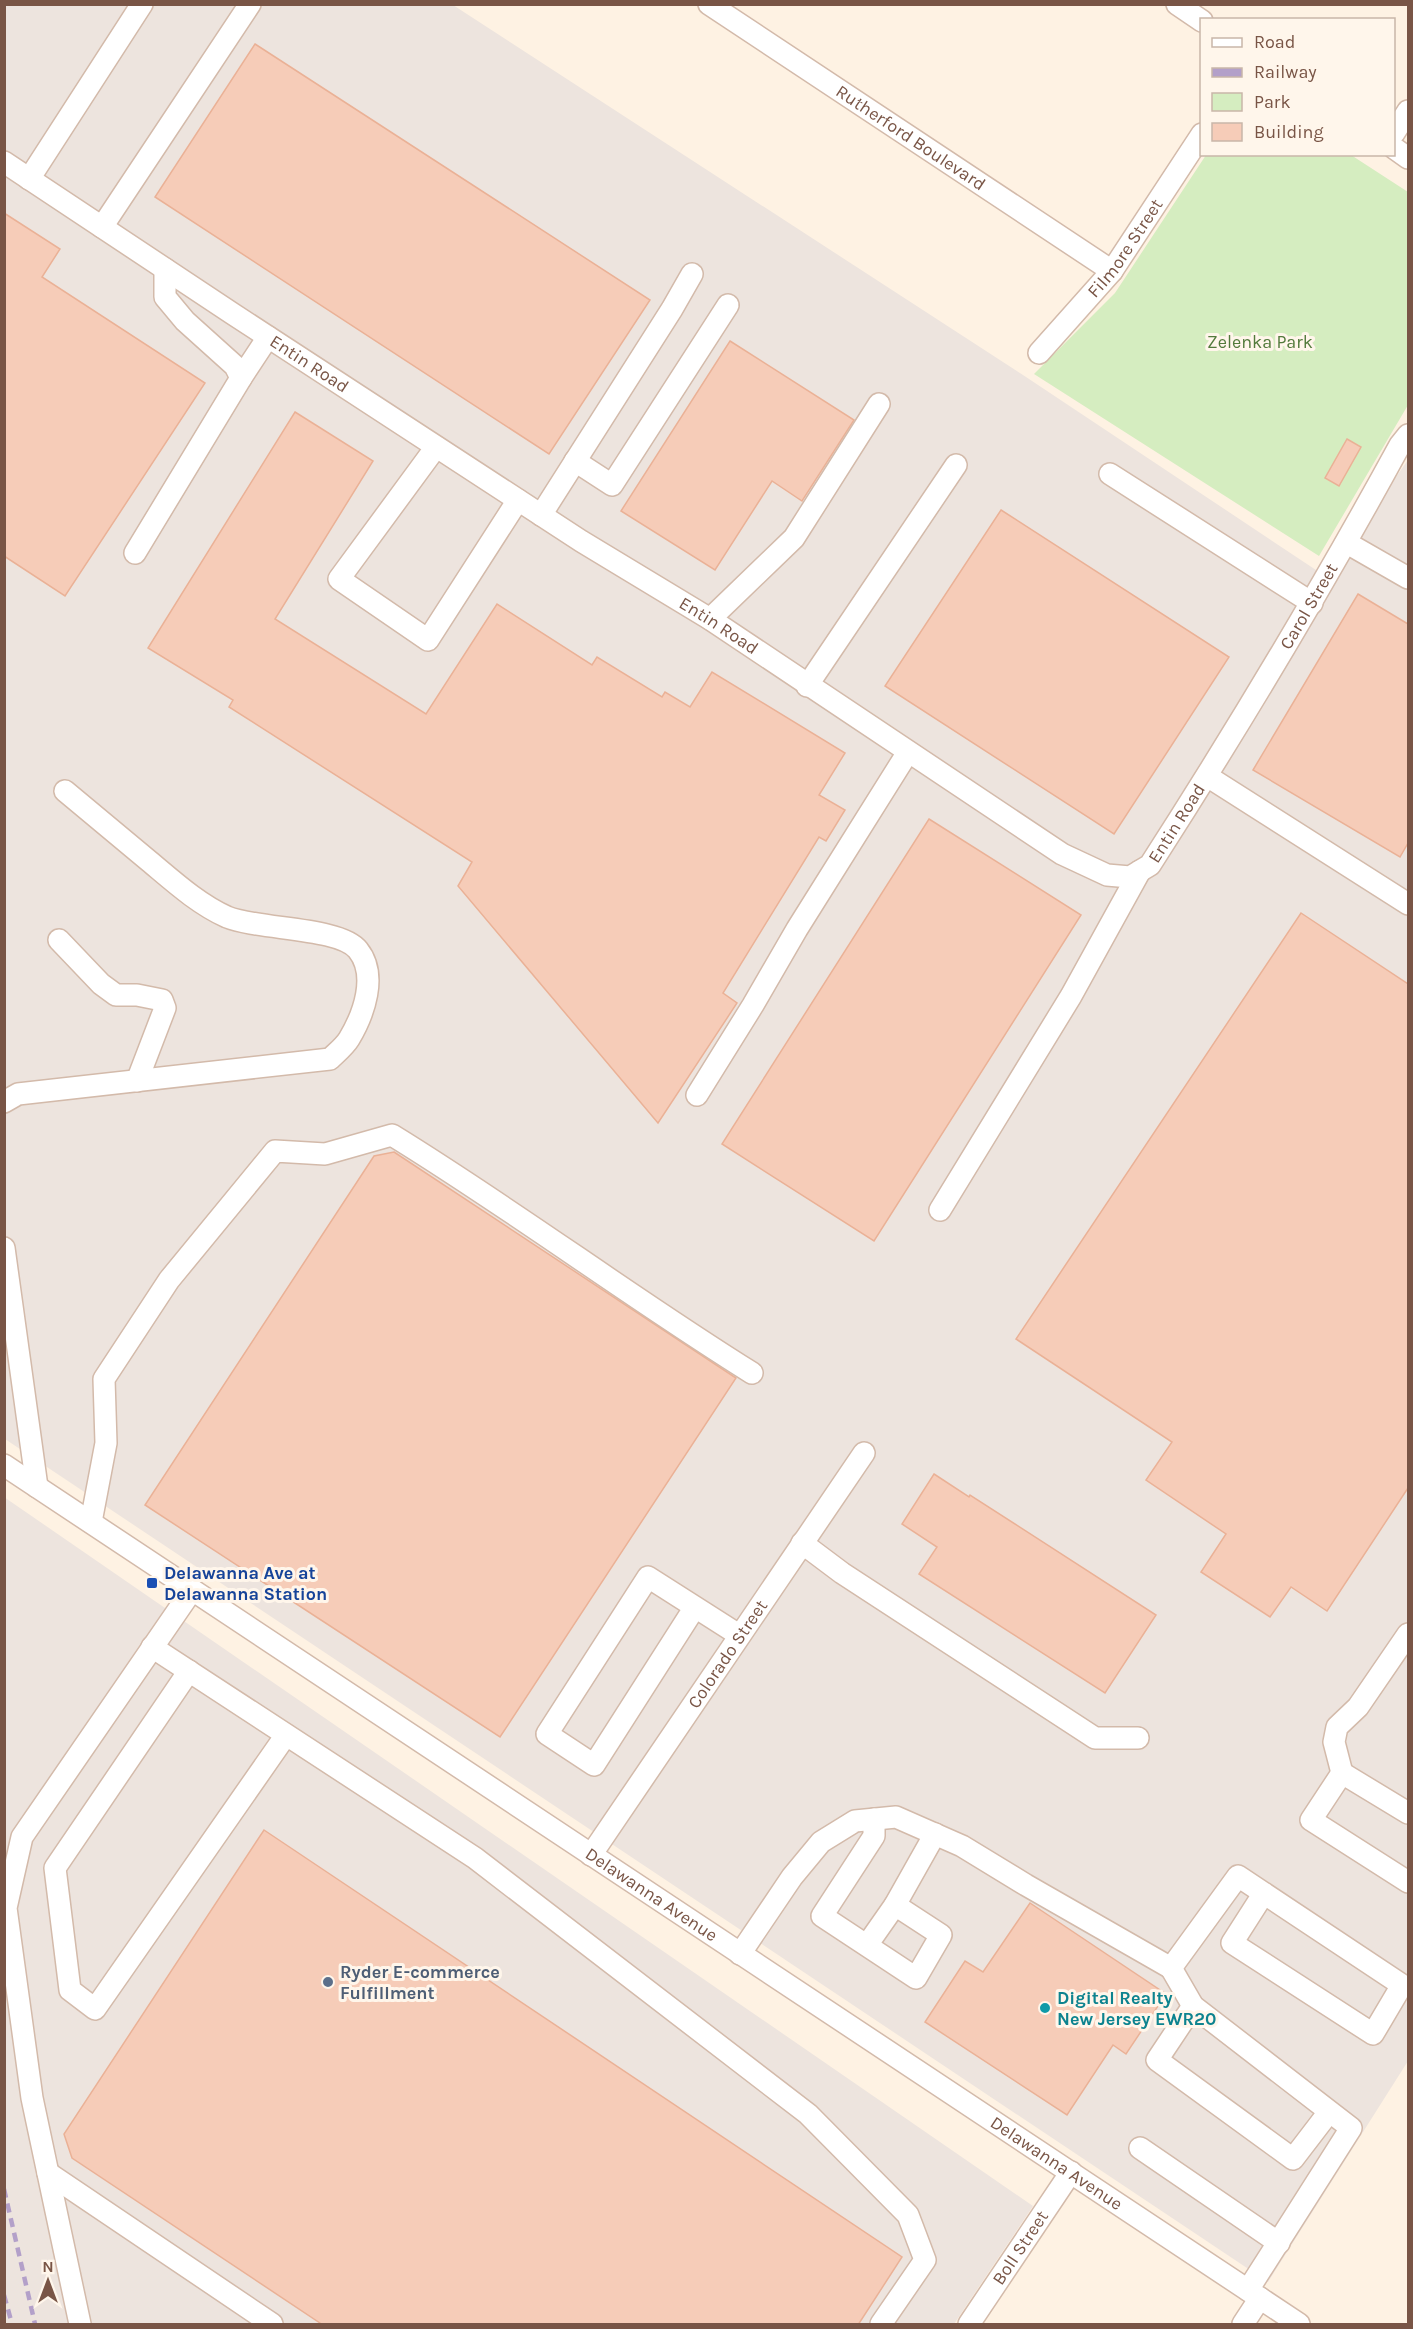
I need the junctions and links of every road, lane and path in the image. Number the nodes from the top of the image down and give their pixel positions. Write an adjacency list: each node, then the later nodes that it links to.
1 (142, 4): 12 (street)
2 (249, 4): 13 (street)
3 (709, 4): 15 (street, Rutherford Boulevard)
4 (1177, 4): 5 (street)
5 (1200, 20)
6 (1408, 111): 7 (street)
7 (1395, 131)
8 (1200, 137): 15 (street, Filmore Street)
9 (1395, 149): 10 (street)
10 (1408, 158)
11 (4, 162): 12 (street, Entin Road)
12 (30, 178): 13 (street, Entin Road)
13 (102, 227): 14 (street, Entin Road)
14 (165, 269): 18 (street, Entin Road); 20 (street)
15 (1112, 271): 19 (street, Filmore Street)
16 (692, 274): 24 (street)
17 (728, 305): 24 (street)
18 (268, 337): 20 (street); 23 (street, Entin Road)
19 (1039, 353)
20 (241, 378): 30 (street)
21 (879, 404): 33 (street)
22 (1407, 440): 29 (street, Carol Street)
23 (436, 447): 27 (street, Entin Road); 27 (street)
24 (575, 461): 28 (street)
25 (956, 465): 34 (street)
26 (1110, 474): 32 (street)
27 (518, 500): 28 (street, Entin Road)
28 (540, 515): 33 (street, Entin Road)
29 (1347, 543): 31 (street); 32 (street, Carol Street)
30 (135, 553)
31 (1408, 578)
32 (1312, 603): 36 (street, Carol Street)
33 (710, 619): 34 (street, Entin Road)
34 (807, 686): 35 (street, Entin Road)
35 (908, 752): 38 (street, Entin Road); 42 (street)
36 (1207, 776): 38 (street, Entin Road); 39 (street, Entin Road)
37 (65, 791): 41 (street)
38 (1140, 871): 44 (street)
39 (1408, 904)
40 (59, 940): 41 (street)
41 (137, 1081): 43 (street)
42 (697, 1095)
43 (4, 1102)
44 (940, 1210)
45 (4, 1248): 49 (street)
46 (752, 1373): 50 (street)
47 (864, 1453): 51 (street, Colorado Street)
48 (4, 1465): 49 (street, Delawanna Avenue)
49 (37, 1486): 50 (street, Delawanna Avenue)
50 (91, 1522): 52 (street, Delawanna Avenue)
51 (802, 1543): 55 (street, Colorado Street); 59 (street)
52 (192, 1590): 56 (street); 64 (street, Delawanna Avenue)
53 (695, 1607): 53 (street); 55 (street)
54 (1408, 1634): 60 (street)
55 (739, 1635): 64 (street, Colorado Street)
56 (152, 1647): 57 (street); 76 (street)
57 (189, 1671): 58 (street); 58 (street)
58 (285, 1735): 81 (street)
59 (1138, 1738)
60 (1342, 1773): 61 (street); 65 (street)
61 (1408, 1813)
62 (874, 1819): 63 (street); 68 (street); 69 (street)
63 (935, 1834): 67 (street); 70 (street)
64 (591, 1855): 69 (street, Delawanna Avenue)
65 (1408, 1882)
66 (1264, 1893): 70 (street); 71 (street); 71 (street)
67 (895, 1905): 68 (street); 68 (street)
68 (867, 1946)
69 (740, 1953): 75 (street, Delawanna Avenue)
70 (1171, 1968): 72 (street)
71 (1405, 1982)
72 (1193, 2006): 73 (street); 73 (street)
73 (1329, 2112): 77 (street)
74 (1140, 2148): 77 (street)
75 (1071, 2172): 78 (street, Delawanna Avenue); 82 (street, Boll Street)
76 (48, 2173): 79 (street); 80 (street)
77 (1279, 2243): 78 (street)
78 (1254, 2294): 83 (street); 84 (street, Delawanna Avenue)
79 (80, 2325)
80 (272, 2325)
81 (880, 2325)
82 (969, 2325)
83 (1243, 2325)
84 (1299, 2325)

